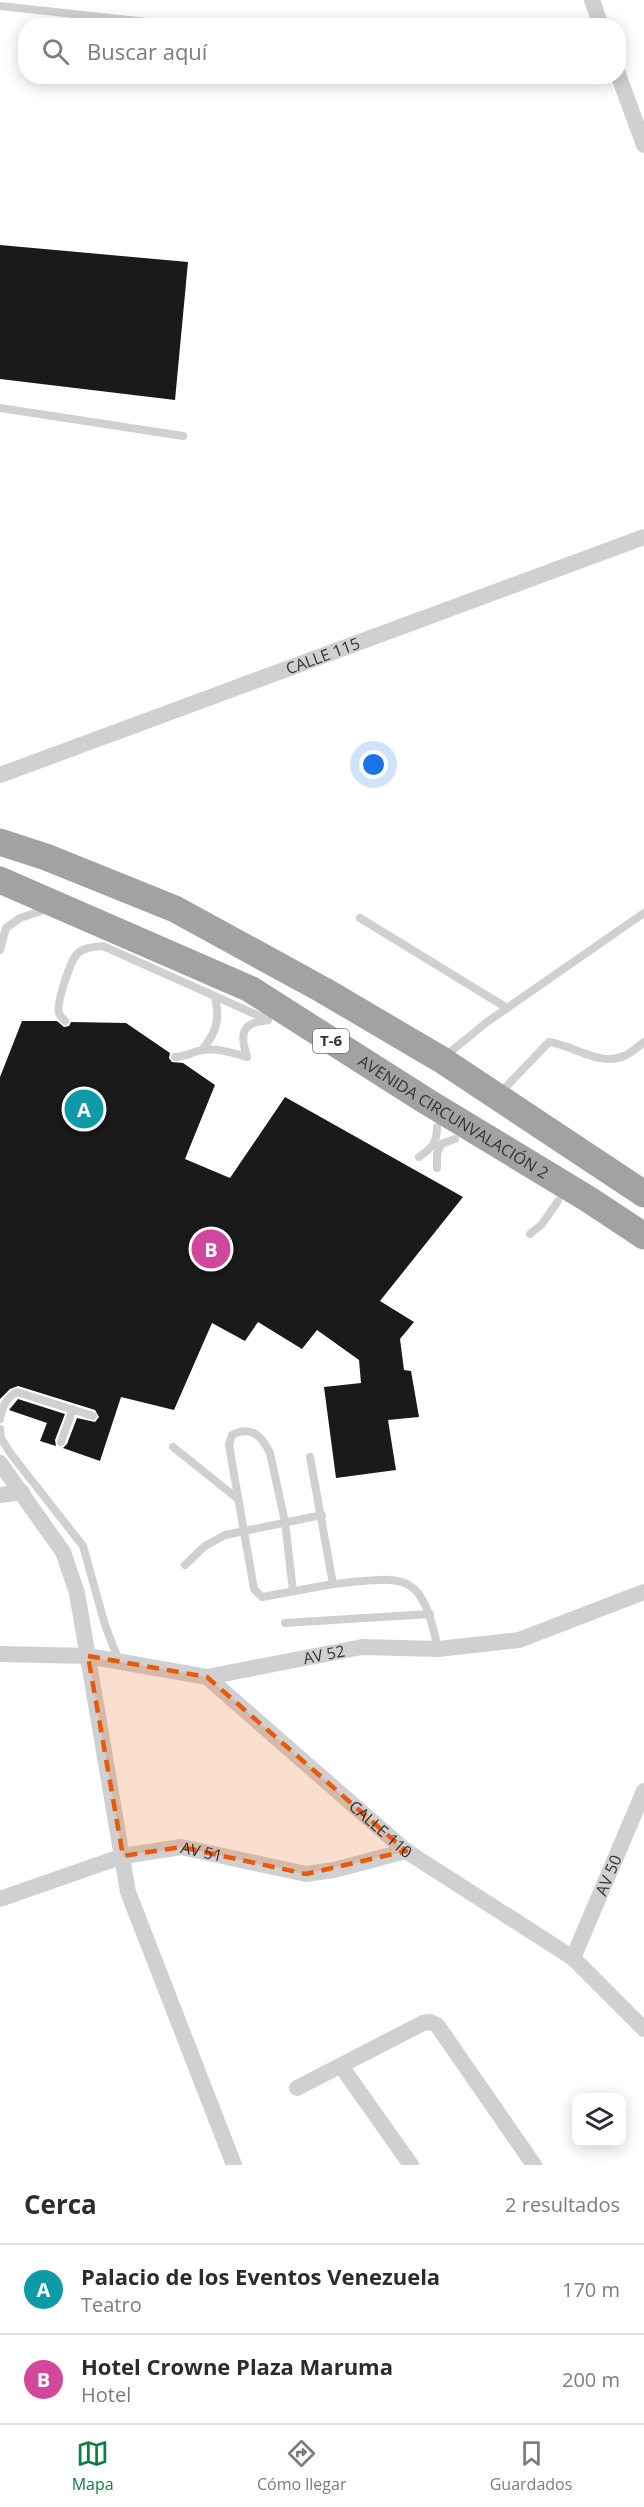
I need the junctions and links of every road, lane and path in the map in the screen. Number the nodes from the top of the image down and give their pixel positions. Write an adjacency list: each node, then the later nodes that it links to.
1 (592, 0): 4 (street)
2 (0, 6): 3 (lane)
3 (110, 18)
4 (598, 18)
5 (622, 84): 6 (street)
6 (644, 145)
7 (0, 408): 8 (lane)
8 (183, 436)
9 (644, 537): 10 (street, CALLE 115)
10 (0, 775)
11 (0, 842): 23 (highway, T-6)
12 (0, 880): 13 (highway, AVENIDA CIRCUNVALACIÓN 2 / T-6)
13 (58, 905): 16 (lane); 32 (highway, AVENIDA CIRCUNVALACIÓN 2 / T-6)
14 (644, 914): 18 (lane)
15 (360, 918): 18 (lane)
16 (0, 950)
17 (214, 996): 19 (lane); 21 (lane); 21 (lane)
18 (507, 1008): 23 (lane)
19 (65, 1021)
20 (644, 1042): 24 (lane)
21 (202, 1050): 22 (lane)
22 (175, 1057)
23 (442, 1060): 24 (highway, T-6)
24 (497, 1095): 29 (highway, T-6)
25 (437, 1127): 27 (lane)
26 (455, 1139): 28 (lane)
27 (419, 1157)
28 (437, 1168)
29 (643, 1192)
30 (558, 1201): 31 (lane)
31 (530, 1234)
32 (644, 1236)
33 (73, 1409): 34 (lane); 35 (lane); 37 (lane)
34 (93, 1416)
35 (0, 1419)
36 (0, 1429): 56 (lane)
37 (62, 1442)
38 (173, 1447): 43 (lane)
39 (310, 1457): 44 (lane)
40 (0, 1463): 41 (street)
41 (22, 1492): 42 (street); 55 (street)
42 (0, 1496)
43 (238, 1499): 45 (lane); 46 (lane)
44 (322, 1515): 45 (lane); 48 (lane)
45 (285, 1522): 46 (lane); 49 (lane)
46 (243, 1530): 47 (lane); 49 (lane)
47 (185, 1565)
48 (333, 1584): 49 (lane); 51 (lane)
49 (293, 1591)
50 (644, 1592): 53 (street, AV 52)
51 (430, 1614): 52 (lane); 53 (lane)
52 (285, 1623)
53 (438, 1649): 57 (street, AV 52)
54 (0, 1654): 55 (street, AV 52)
55 (88, 1656): 56 (street, AV 52); 60 (street)
56 (119, 1662): 57 (street, AV 52)
57 (207, 1677): 59 (street, CALLE 110)
58 (644, 1791): 62 (street, AV 50)
59 (406, 1851): 60 (street, AV 51); 62 (street, CALLE 110)
60 (123, 1856): 61 (street, AV 51); 67 (street)
61 (0, 1899)
62 (573, 1958): 63 (street, CALLE 110)
63 (644, 2029)
64 (341, 2066): 65 (street); 66 (street); 68 (street)
65 (297, 2088)
66 (408, 2164)
67 (234, 2165)
68 (534, 2165)

